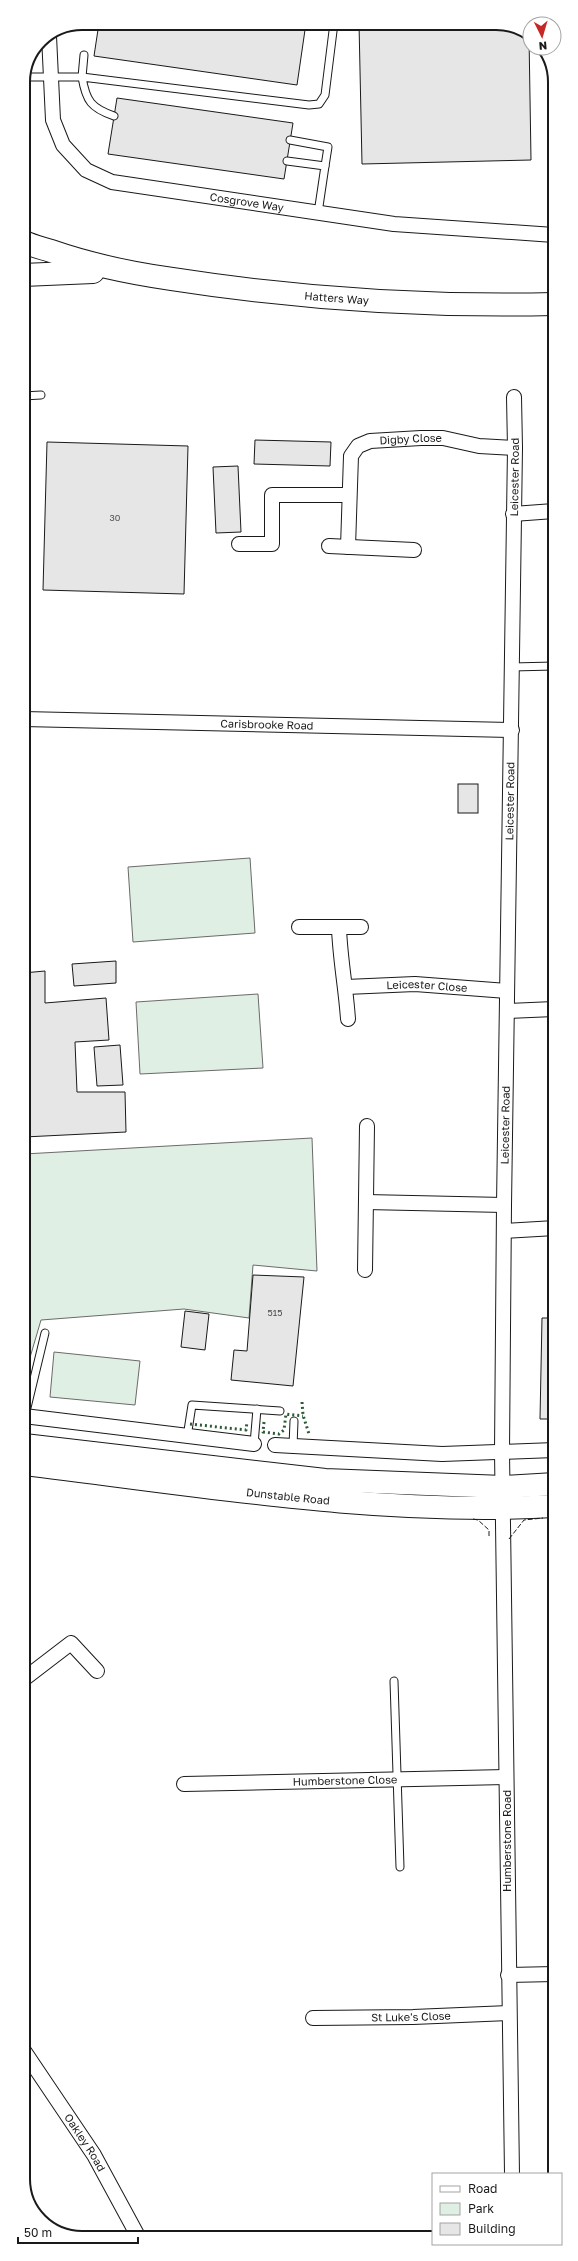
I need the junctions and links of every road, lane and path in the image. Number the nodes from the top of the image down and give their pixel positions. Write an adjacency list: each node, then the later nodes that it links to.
1 (333, 30): 6 (lane)
2 (49, 42): 4 (street, Cosgrove Way)
3 (84, 55): 6 (lane)
4 (50, 76): 5 (lane); 6 (lane); 11 (street, Cosgrove Way)
5 (31, 77)
6 (82, 77): 7 (lane)
7 (114, 116)
8 (290, 140): 10 (lane)
9 (287, 161): 10 (lane)
10 (325, 166): 11 (lane)
11 (318, 213): 12 (street, Cosgrove Way)
12 (548, 235)
13 (30, 244): 14 (main road, Hatters Way)
14 (121, 272): 15 (main road, Hatters Way); 16 (main road, Hatters Way)
15 (30, 275)
16 (548, 304)
17 (42, 395): 18 (lane)
18 (30, 396)
19 (514, 397): 20 (street, Leicester Road)
20 (515, 448): 21 (street, Digby Close); 23 (street, Leicester Road)
21 (348, 495): 24 (street); 26 (street, Digby Close)
22 (548, 511): 23 (street)
23 (513, 514): 29 (street, Leicester Road)
24 (239, 544)
25 (329, 546): 26 (street)
26 (348, 547): 27 (street)
27 (414, 550)
28 (548, 666): 29 (lane)
29 (512, 667): 31 (street, Leicester Road)
30 (30, 719): 31 (street, Carisbrooke Road)
31 (512, 730): 36 (street, Leicester Road)
32 (299, 927): 34 (street)
33 (361, 927): 34 (street)
34 (339, 928): 35 (street)
35 (346, 987): 36 (street, Leicester Close); 39 (street)
36 (507, 991): 38 (street, Leicester Road)
37 (548, 1009): 38 (street)
38 (507, 1011): 42 (street, Leicester Road)
39 (348, 1019)
40 (368, 1126): 41 (street)
41 (366, 1202): 42 (street); 45 (street)
42 (504, 1205): 44 (street, Leicester Road)
43 (548, 1228): 44 (street)
44 (504, 1231): 58 (street, Leicester Road)
45 (365, 1270)
46 (45, 1333): 47 (lane)
47 (30, 1392)
48 (257, 1409): 49 (lane); 52 (lane); 53 (lane)
49 (280, 1412)
50 (30, 1417): 52 (street)
51 (294, 1421): 56 (lane)
52 (187, 1437): 53 (street)
53 (254, 1444)
54 (274, 1445): 56 (street)
55 (30, 1446): 61 (main road, Dunstable Road)
56 (293, 1446): 58 (street)
57 (548, 1450): 58 (street)
58 (502, 1452): 61 (street, Leicester Road)
59 (30, 1465): 61 (main road, Dunstable Road)
60 (548, 1486): 61 (main road, Dunstable Road)
61 (503, 1498): 62 (main road, Dunstable Road); 66 (street, Humberstone Road)
62 (548, 1505)
63 (97, 1671): 64 (street)
64 (30, 1674)
65 (394, 1681): 67 (lane)
66 (506, 1777): 67 (street, Humberstone Close); 71 (street, Humberstone Road)
67 (396, 1780): 68 (street, Humberstone Close); 69 (lane)
68 (184, 1784)
69 (400, 1867)
70 (548, 1974): 71 (street)
71 (508, 1975): 72 (street, Humberstone Road)
72 (509, 2013): 73 (street, St Luke's Close); 75 (street, Humberstone Road)
73 (313, 2018)
74 (30, 2060): 76 (street, Oakley Road)
75 (512, 2173)
76 (136, 2231)

